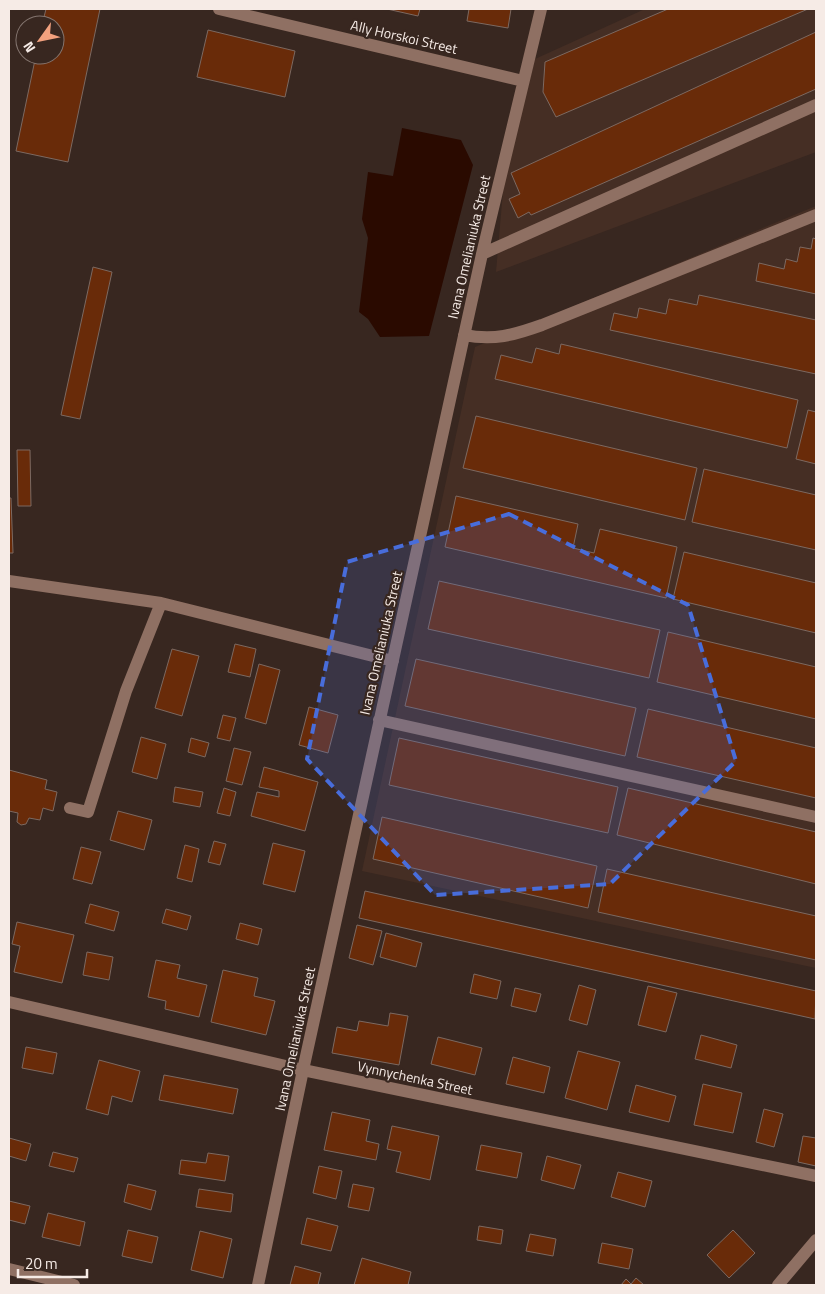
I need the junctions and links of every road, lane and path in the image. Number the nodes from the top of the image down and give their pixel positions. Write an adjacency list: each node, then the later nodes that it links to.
1 (220, 9): 3 (street, Ally Horskoi Street)
2 (541, 9): 3 (street, Ivana Omelianiuka Street)
3 (523, 81): 6 (street, Ivana Omelianiuka Street)
4 (816, 105): 6 (street)
5 (816, 215): 7 (street)
6 (482, 254): 7 (street, Ivana Omelianiuka Street)
7 (464, 335): 10 (street, Ivana Omelianiuka Street)
8 (9, 581): 9 (street)
9 (161, 603): 10 (street); 12 (street)
10 (392, 661): 11 (street, Ivana Omelianiuka Street)
11 (379, 720): 13 (street); 15 (street, Ivana Omelianiuka Street)
12 (70, 808)
13 (816, 817)
14 (9, 1002): 15 (street, Vynnychenka Street)
15 (303, 1070): 16 (street, Vynnychenka Street); 20 (street, Ivana Omelianiuka Street)
16 (816, 1176)
17 (816, 1240): 21 (street)
18 (9, 1269): 19 (street)
19 (74, 1285)
20 (258, 1285)
21 (778, 1285)

